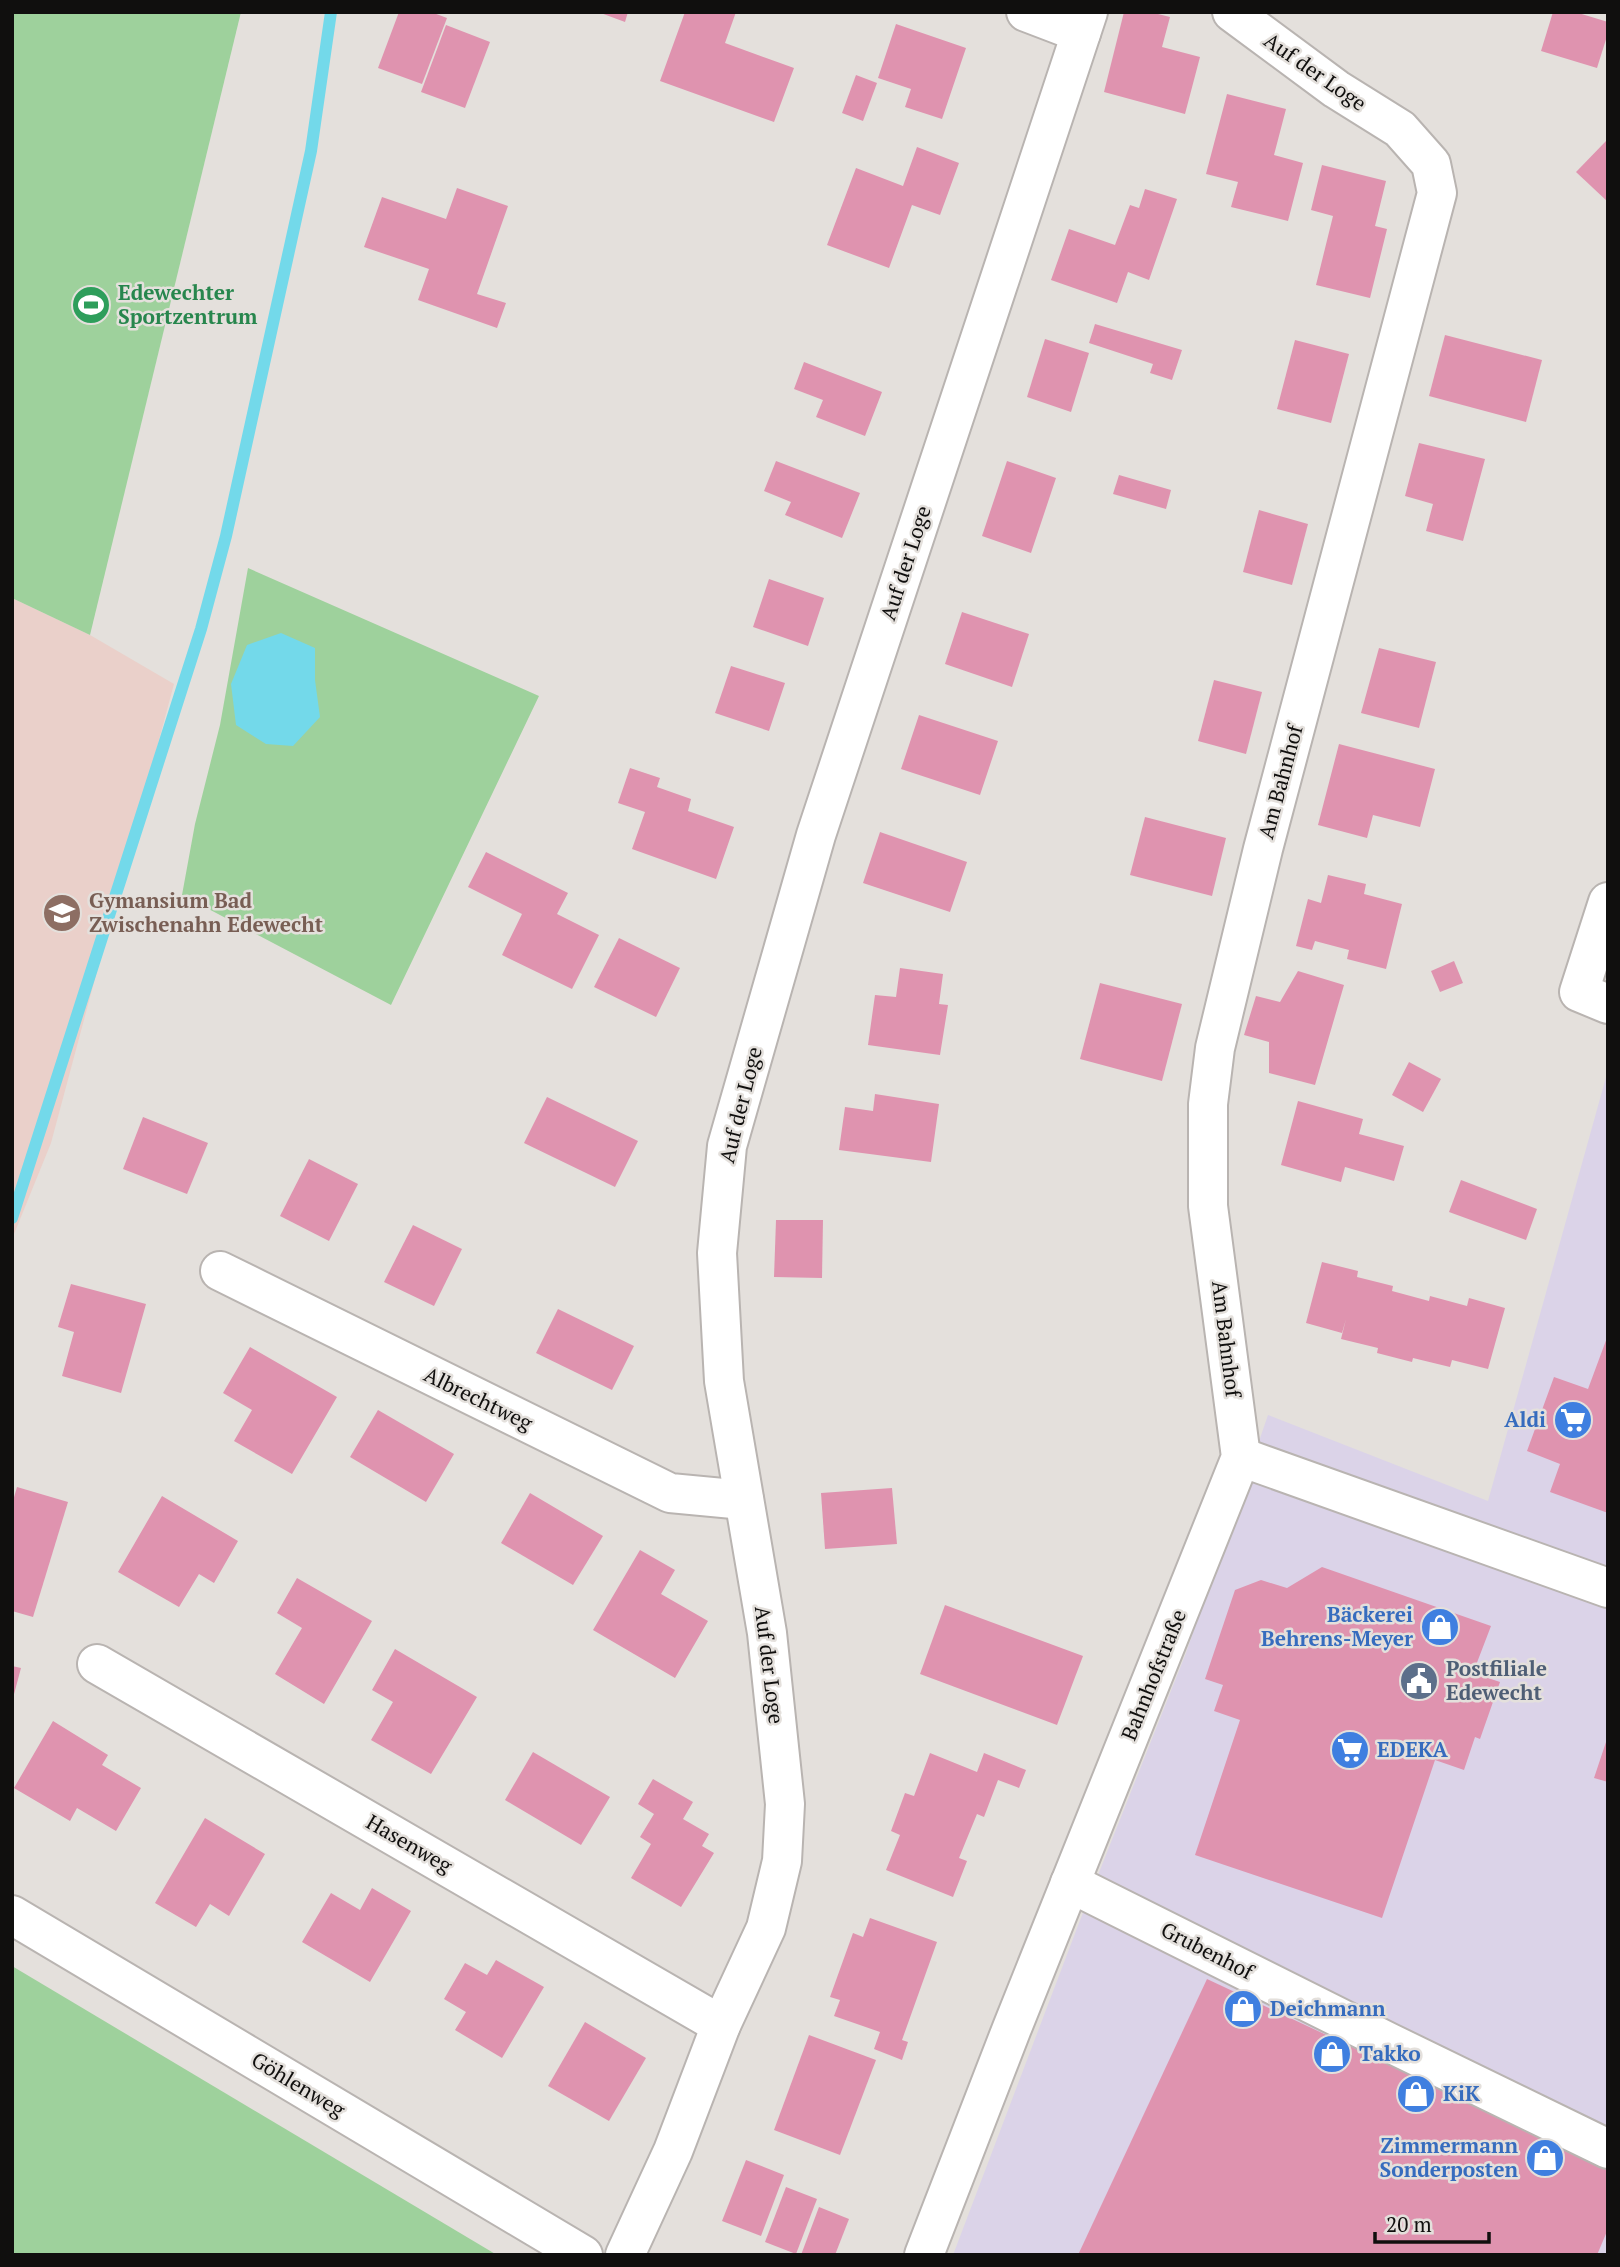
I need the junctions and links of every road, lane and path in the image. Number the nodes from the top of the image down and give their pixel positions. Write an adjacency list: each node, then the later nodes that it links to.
1 (1026, 12): 3 (street)
2 (1232, 12): 4 (street, Auf der Loge)
3 (1085, 23): 9 (street, Auf der Loge)
4 (1400, 130): 8 (street, Am Bahnhof)
5 (1608, 902): 6 (street)
6 (1608, 1004)
7 (220, 1270): 9 (street, Albrechtweg)
8 (1241, 1457): 10 (street); 12 (street, Bahnhofstraße)
9 (744, 1500): 14 (street, Auf der Loge)
10 (1608, 1588)
11 (97, 1664): 14 (street, Hasenweg)
12 (1070, 1882): 15 (street, Grubenhof); 18 (street, Bahnhofstraße)
13 (12, 1915): 16 (street, Göhlenweg)
14 (721, 2025): 17 (street, Auf der Loge)
15 (1608, 2149)
16 (583, 2255)
17 (625, 2255)
18 (924, 2255)

